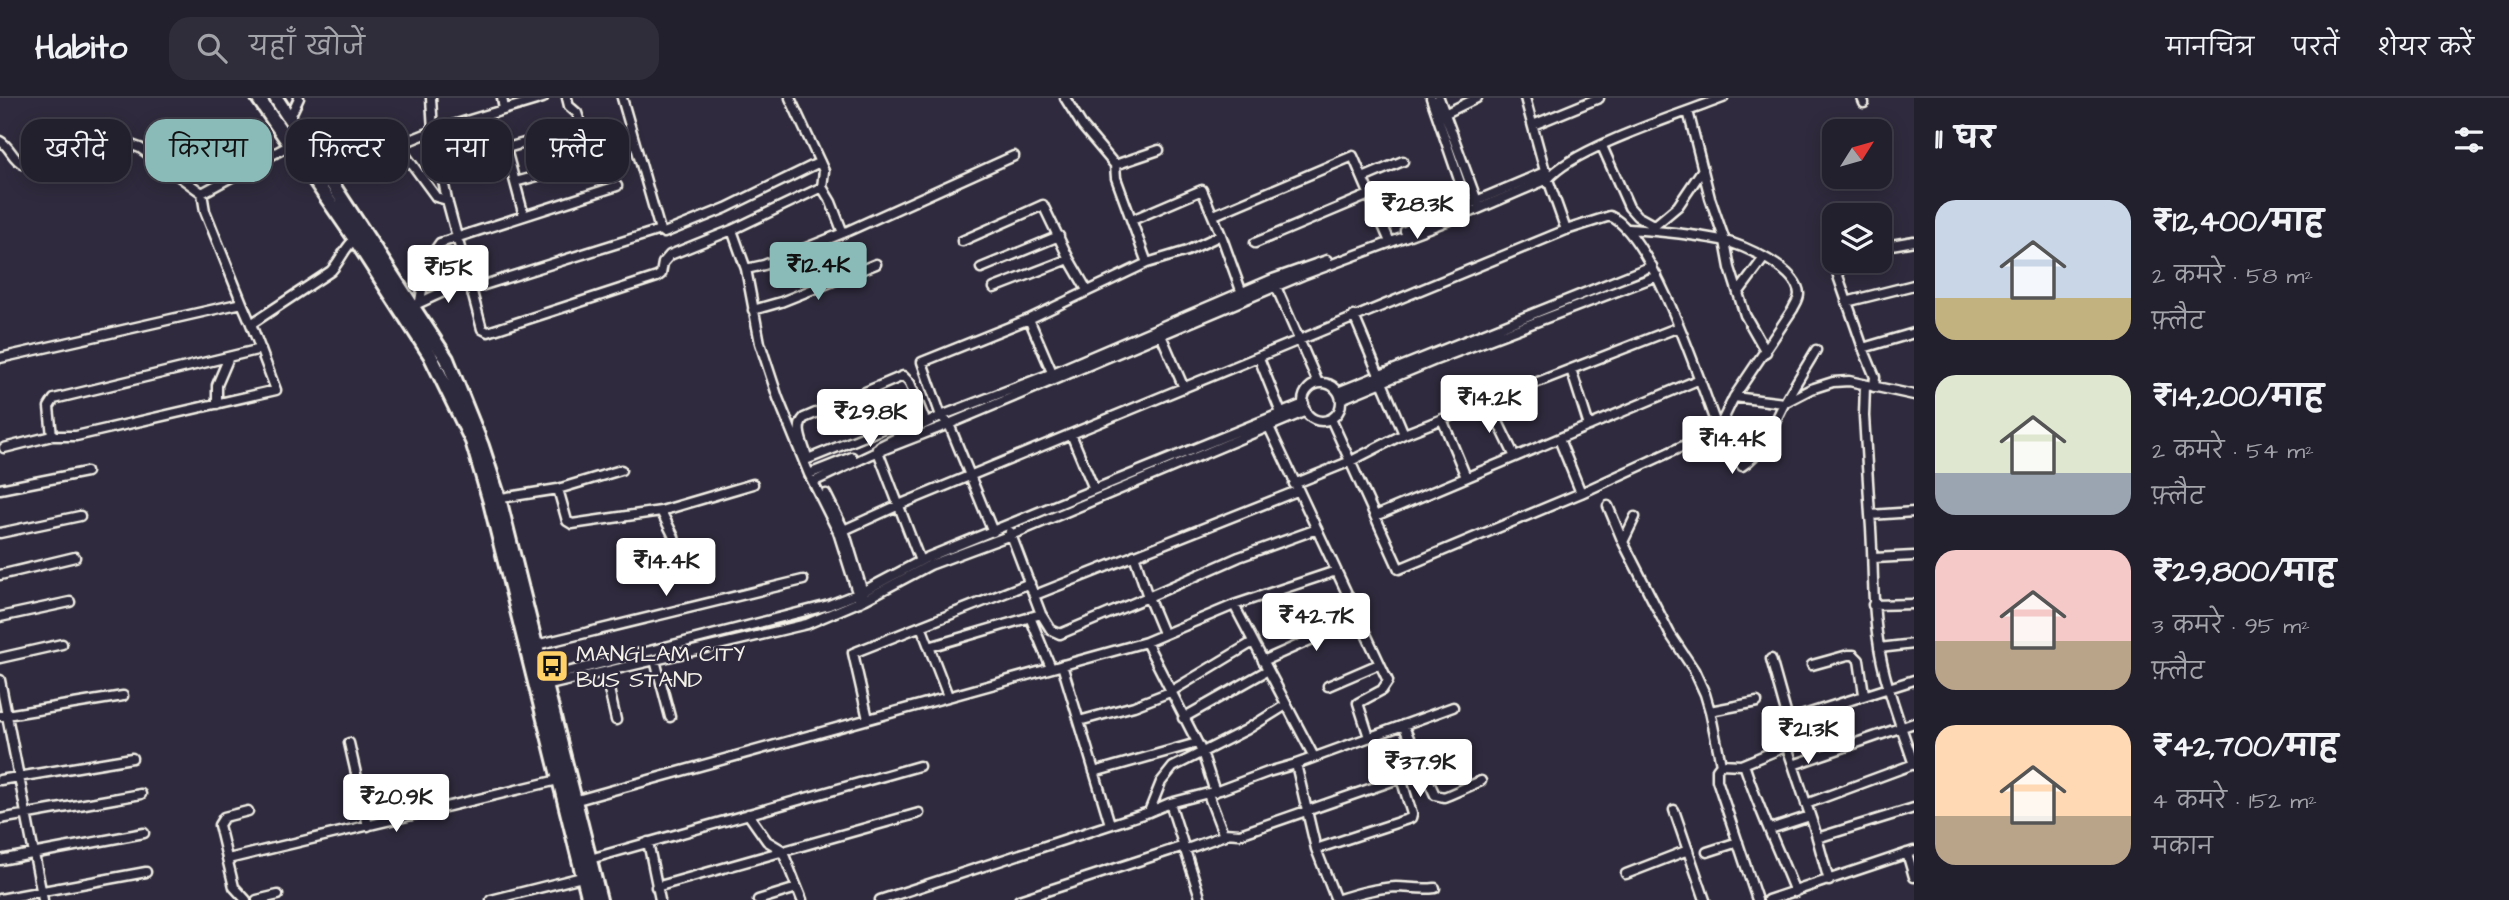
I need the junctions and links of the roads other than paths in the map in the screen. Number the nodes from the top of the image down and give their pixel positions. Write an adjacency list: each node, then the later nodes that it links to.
1 (258, 98): 25 (main road)
2 (276, 98): 20 (main road)
3 (299, 98): 20 (street)
4 (431, 98): 21 (street)
5 (502, 98): 17 (street)
6 (542, 98): 17 (street)
7 (567, 98): 23 (street)
8 (622, 98): 57 (street)
9 (790, 98): 33 (street)
10 (1065, 98): 34 (street)
11 (1431, 98): 19 (street)
12 (1439, 98): 19 (street)
13 (1477, 98): 19 (street)
14 (1525, 98): 24 (street)
15 (1599, 98): 24 (street)
16 (1723, 98): 18 (street)
17 (504, 108): 22 (street)
18 (1688, 111): 27 (street); 35 (street)
19 (1440, 115): 51 (street)
20 (289, 119)
21 (432, 119)
22 (470, 119)
23 (579, 119)
24 (1533, 125): 36 (street)
25 (286, 140)
26 (0, 141): 48 (street)
27 (1602, 146): 36 (street); 55 (street)
28 (286, 148): 48 (street)
29 (1159, 150): 34 (street)
30 (1014, 156): 60 (street)
31 (408, 159): 50 (street)
32 (1403, 161): 38 (street)
33 (820, 162): 47 (street); 57 (street)
34 (1115, 164): 54 (street)
35 (1703, 169): 55 (street); 68 (street)
36 (1549, 173): 51 (street); 59 (street)
37 (512, 174): 44 (street)
38 (1363, 178): 49 (street); 52 (street)
39 (526, 179): 44 (street)
40 (321, 182): 45 (main road)
41 (323, 182): 45 (main road)
42 (330, 182): 45 (street)
43 (443, 182): 50 (street)
44 (514, 182): 53 (street)
45 (324, 185): 64 (main road); 89 (main road)
46 (617, 186): 53 (street)
47 (822, 187): 58 (street); 60 (street)
48 (202, 193): 88 (street)
49 (1369, 195): 65 (street); 69 (street)
50 (447, 200): 63 (street)
51 (1473, 205): 65 (street)
52 (1214, 215): 54 (street); 61 (street)
53 (524, 216): 63 (street)
54 (1132, 220): 73 (street)
55 (1652, 228): 56 (street); 68 (street)
56 (1629, 229): 59 (street); 75 (street)
57 (660, 230): 81 (street)
58 (732, 230): 77 (street); 81 (street)
59 (1566, 230): 91 (street)
60 (843, 233): 77 (street)
61 (1221, 235): 73 (street); 86 (street)
62 (1059, 236): 67 (street); 72 (street); 76 (street)
63 (457, 237): 81 (street); 89 (street)
64 (355, 239): 93 (street); 149 (main road)
65 (1389, 240): 80 (street)
66 (1914, 240): 70 (street)
67 (962, 241)
68 (1725, 241): 71 (street); 85 (street)
69 (1255, 243)
70 (1892, 245)
71 (1764, 258): 85 (street); 101 (street)
72 (1069, 259): 83 (street); 84 (street)
73 (1147, 263): 84 (street)
74 (876, 264): 90 (street)
75 (1652, 266): 79 (street); 107 (street)
76 (981, 268)
77 (746, 270): 90 (street)
78 (1839, 273): 87 (street)
79 (1657, 276): 94 (street); 107 (street)
80 (1275, 283): 86 (street); 97 (street)
81 (470, 284): 89 (street)
82 (1914, 285): 87 (street)
83 (994, 288)
84 (1087, 290): 92 (street)
85 (1738, 293): 101 (street)
86 (1244, 296): 96 (street); 106 (street)
87 (1846, 302): 98 (street)
88 (242, 303): 93 (street); 103 (street)
89 (417, 304): 149 (main road)
90 (752, 310): 140 (street)
91 (1354, 316): 97 (street); 107 (street)
92 (1029, 318): 106 (street); 121 (street)
93 (251, 324): 99 (street)
94 (1679, 327): 105 (street); 108 (street)
95 (1914, 333): 98 (street)
96 (1161, 335): 106 (street); 111 (street)
97 (1299, 342): 104 (street); 109 (street)
98 (1863, 348): 110 (street)
99 (261, 349): 102 (street); 117 (street)
100 (1816, 350): 116 (street)
101 (1766, 352): 114 (street)
102 (229, 356): 117 (street); 131 (street)
103 (0, 358)
104 (1259, 358): 111 (street); 120 (street)
105 (1571, 369): 115 (street); 126 (street)
106 (1054, 377): 121 (street); 125 (street)
107 (1381, 379): 113 (street); 130 (street)
108 (1700, 379): 126 (street); 128 (street)
109 (1318, 383): 113 (street); 118 (street)
110 (1870, 386): 112 (street); 116 (street); 154 (street)
111 (1184, 388): 129 (street)
112 (1914, 394)
113 (1340, 396): 122 (street)
114 (1734, 397): 116 (street); 128 (street)
115 (1488, 401): 123 (street); 135 (street)
116 (1784, 403): 128 (street)
117 (217, 404): 131 (street)
118 (1305, 408): 120 (street); 122 (street); 127 (street)
119 (922, 413): 124 (street); 136 (street); 136 (street)
120 (1281, 413): 147 (street)
121 (941, 416): 124 (street); 125 (street)
122 (1331, 419): 137 (street)
123 (1442, 419): 130 (street); 142 (street)
124 (926, 424): 134 (street)
125 (949, 424): 134 (street); 141 (street)
126 (1589, 426): 132 (street)
127 (1269, 427): 144 (street); 163 (street)
128 (1718, 430): 148 (street)
129 (1071, 434): 141 (street); 147 (street)
130 (1404, 434): 137 (street)
131 (52, 436): 133 (street)
132 (1559, 439): 135 (street); 148 (street)
133 (4, 448)
134 (878, 449): 140 (street); 150 (street)
135 (1515, 457): 142 (street)
136 (808, 459): 140 (street)
137 (1351, 461): 144 (street); 156 (street)
138 (621, 470): 146 (street)
139 (86, 472): 145 (street)
140 (814, 476): 160 (street); 176 (street)
141 (970, 477): 150 (street); 161 (street)
142 (1466, 477): 156 (street)
143 (753, 484): 152 (street)
144 (1295, 487): 159 (street); 166 (street)
145 (0, 489)
146 (558, 489): 149 (street); 152 (street)
147 (1094, 489): 158 (street)
148 (1581, 493): 156 (street)
149 (495, 500): 192 (main road); 207 (main road)
150 (899, 505): 160 (street); 170 (street)
151 (1608, 506): 164 (street)
152 (661, 511): 165 (street)
153 (1914, 512): 154 (street)
154 (1870, 515): 169 (street)
155 (80, 516): 162 (street)
156 (1375, 516)
157 (1636, 517): 164 (street)
158 (1006, 525): 161 (street); 163 (street)
159 (1317, 529): 171 (street); 177 (street)
160 (844, 530): 176 (street)
161 (993, 532): 170 (street)
162 (0, 533)
163 (1011, 535): 174 (street); 176 (street)
164 (1623, 542): 217 (street)
165 (678, 553)
166 (1134, 555): 175 (street); 177 (street)
167 (1914, 556): 169 (street)
168 (75, 557): 172 (street)
169 (1874, 558): 181 (street)
170 (920, 561): 176 (street)
171 (1336, 571): 180 (street); 185 (street)
172 (0, 575)
173 (803, 580): 192 (street)
174 (1030, 583): 175 (street); 186 (street)
175 (1035, 595): 182 (street)
176 (861, 597): 197 (street); 207 (street)
177 (1148, 597): 182 (street); 187 (street)
178 (70, 602): 183 (street)
179 (1914, 604): 181 (street)
180 (1234, 605): 187 (street); 189 (street)
181 (1873, 605): 194 (street)
182 (1041, 614): 184 (street)
183 (0, 617)
184 (1030, 617): 193 (street); 202 (street)
185 (1357, 619): 198 (street); 199 (street)
186 (921, 626): 193 (street); 221 (street)
187 (1163, 633): 188 (street)
188 (1146, 642): 200 (street); 210 (street)
189 (1253, 642): 198 (street); 210 (street)
190 (62, 644): 195 (street)
191 (1914, 644): 194 (street)
192 (536, 645): 207 (main road)
193 (929, 646): 213 (street)
194 (1879, 648): 208 (street)
195 (0, 659)
196 (1771, 659): 223 (street)
197 (655, 660): 204 (street); 219 (street)
198 (1263, 661): 203 (street)
199 (1379, 664): 209 (street); 228 (street)
200 (1062, 665): 202 (street); 224 (street)
201 (1812, 665): 211 (street)
202 (1051, 668): 213 (street)
203 (1268, 670): 215 (street); 220 (street)
204 (605, 672): 207 (street); 222 (street)
205 (0, 680): 218 (street)
206 (1914, 680): 208 (street)
207 (540, 683): 247 (main road); 251 (main road)
208 (1890, 686): 211 (street); 227 (street)
209 (1328, 687)
210 (1170, 692): 220 (street); 224 (street)
211 (1864, 694): 223 (street)
212 (124, 696): 218 (street)
213 (948, 696): 221 (street)
214 (1757, 702): 217 (street)
215 (1286, 705): 233 (street); 234 (street)
216 (1453, 707): 226 (street)
217 (1710, 711): 237 (street)
218 (4, 716): 244 (street)
219 (670, 717)
220 (1183, 718): 230 (street)
221 (868, 719): 251 (street)
222 (616, 720)
223 (1788, 720): 231 (street)
224 (1079, 721): 243 (street)
225 (1914, 723): 227 (street)
226 (1404, 725): 228 (street); 242 (street)
227 (1901, 727): 239 (street); 240 (street)
228 (1369, 737): 234 (street)
229 (349, 743): 265 (street)
230 (1197, 743): 233 (street); 243 (street)
231 (1787, 746): 238 (street); 240 (street)
232 (1462, 751): 242 (street)
233 (1202, 752): 249 (street); 258 (street)
234 (1314, 757): 236 (street)
235 (132, 758): 244 (street)
236 (1296, 764): 249 (street); 256 (street)
237 (1721, 764): 238 (street); 271 (street)
238 (1744, 764): 266 (street)
239 (1914, 764): 253 (street)
240 (1793, 765): 253 (street)
241 (919, 766): 261 (street)
242 (1423, 768): 245 (street); 248 (street)
243 (1094, 772): 264 (street)
244 (19, 776): 246 (street); 260 (street)
245 (1401, 778): 256 (street); 273 (street)
246 (0, 780)
247 (558, 780): 251 (main road); 265 (street)
248 (1481, 781)
249 (1212, 793): 252 (street); 268 (street)
250 (141, 794): 260 (street)
251 (569, 802): 280 (main road); 284 (main road)
252 (1170, 803): 258 (street); 272 (street)
253 (1806, 804): 262 (street)
254 (1914, 808): 269 (street)
255 (248, 810): 279 (street)
256 (1307, 810): 268 (street); 273 (street)
257 (1674, 810): 275 (street)
258 (1149, 812): 264 (street)
259 (919, 813): 274 (street)
260 (26, 814): 263 (street); 278 (street)
261 (748, 814): 270 (street); 274 (street)
262 (1810, 816): 266 (street); 269 (street)
263 (0, 818)
264 (1110, 824): 293 (street)
265 (368, 826): 279 (street)
266 (1770, 830): 291 (street)
267 (144, 833): 278 (street)
268 (1225, 835): 272 (street)
269 (1817, 838): 286 (street)
270 (648, 842): 280 (street); 287 (street)
271 (1738, 842): 276 (street); 309 (street)
272 (1184, 848): 305 (street); 306 (street)
273 (1316, 849): 307 (street)
274 (782, 850): 287 (street); 288 (street)
275 (1688, 850): 283 (street); 308 (street)
276 (1706, 852)
277 (1910, 852): 285 (street); 286 (street)
278 (34, 853): 281 (street); 290 (street)
279 (228, 859): 296 (street)
280 (590, 859): 284 (main road)
281 (0, 860)
282 (146, 872): 290 (street)
283 (1626, 874)
284 (588, 875): 298 (street); 299 (main road); 300 (main road)
285 (1914, 877)
286 (1829, 881): 291 (street)
287 (656, 887): 301 (street)
288 (797, 888): 302 (street); 303 (street)
289 (1435, 888): 307 (street)
290 (41, 890): 294 (street); 295 (street)
291 (1796, 892): 310 (street)
292 (278, 895): 297 (street)
293 (899, 897): 304 (street)
294 (0, 899)
295 (43, 900)
296 (246, 900)
297 (257, 900)
298 (491, 900)
299 (589, 900)
300 (600, 900)
301 (660, 900)
302 (758, 900)
303 (802, 900)
304 (880, 900)
305 (1019, 900)
306 (1201, 900)
307 (1336, 900)
308 (1705, 900)
309 (1757, 900)
310 (1768, 900)

